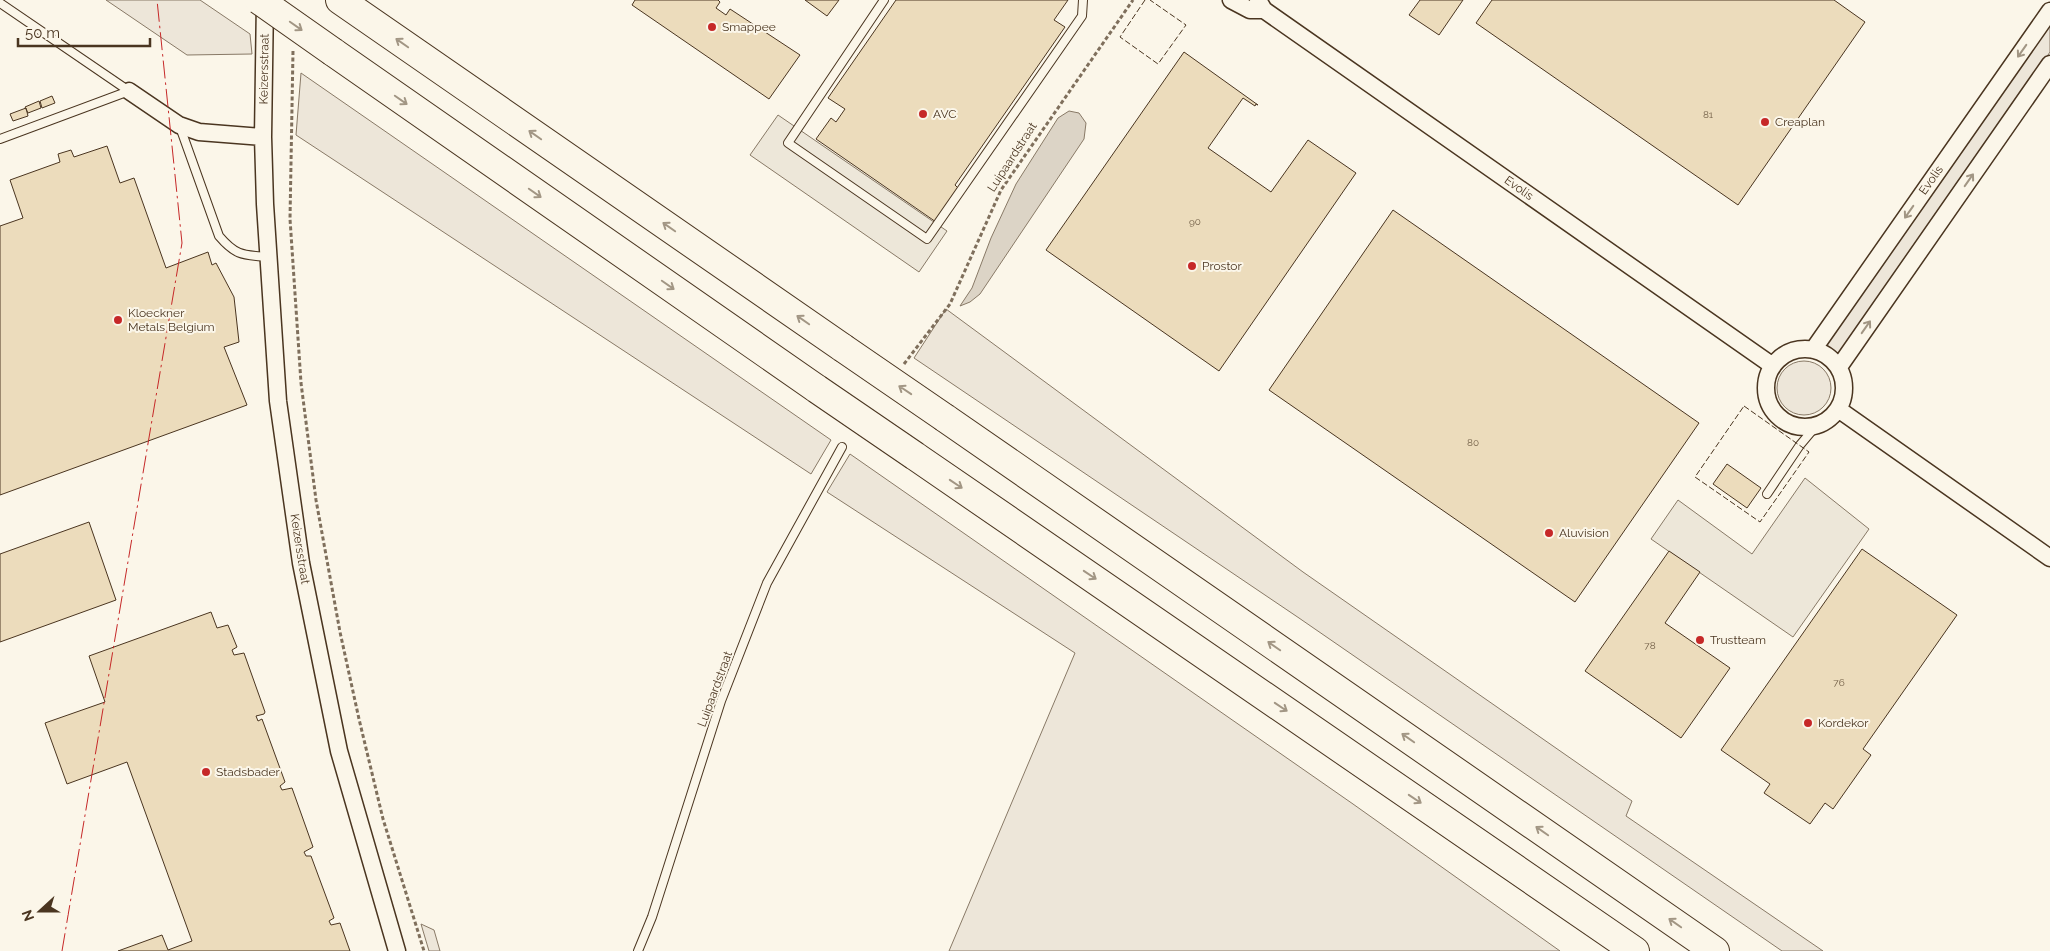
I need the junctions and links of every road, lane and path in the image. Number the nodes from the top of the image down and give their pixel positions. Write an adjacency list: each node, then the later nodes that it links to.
1 (259, 0): 27 (highway, one-way to 27, bridge)
2 (265, 0): 15 (street, Keizersstraat)
3 (340, 0): 33 (highway, one-way to 3, bridge)
4 (884, 0): 5 (lane)
5 (1083, 0)
6 (1133, 0): 19 (path, Luipaardstraat)
7 (1231, 0): 9 (street, Evolis)
8 (0, 3): 13 (lane)
9 (1261, 5): 20 (street, Evolis)
10 (2050, 11): 18 (street, Evolis, one-way to 18)
11 (293, 46): 29 (path)
12 (2050, 64): 21 (street, one-way to 12)
13 (129, 91): 14 (street); 16 (lane)
14 (180, 125): 15 (street); 17 (lane)
15 (263, 137): 17 (street, Keizersstraat)
16 (0, 139)
17 (268, 257): 28 (street, Keizersstraat)
18 (1813, 350): 20 (street); 21 (street)
19 (908, 358)
20 (1773, 366): 23 (street)
21 (1838, 367): 22 (street)
22 (1838, 409): 23 (street); 26 (street)
23 (1816, 426): 25 (lane)
24 (842, 447): 30 (lane, Luipaardstraat)
25 (1767, 494)
26 (2050, 558)
27 (1597, 923): 31 (highway); 32 (highway)
28 (397, 951)
29 (424, 951)
30 (638, 951)
31 (1624, 951)
32 (1635, 951)
33 (1715, 951)

